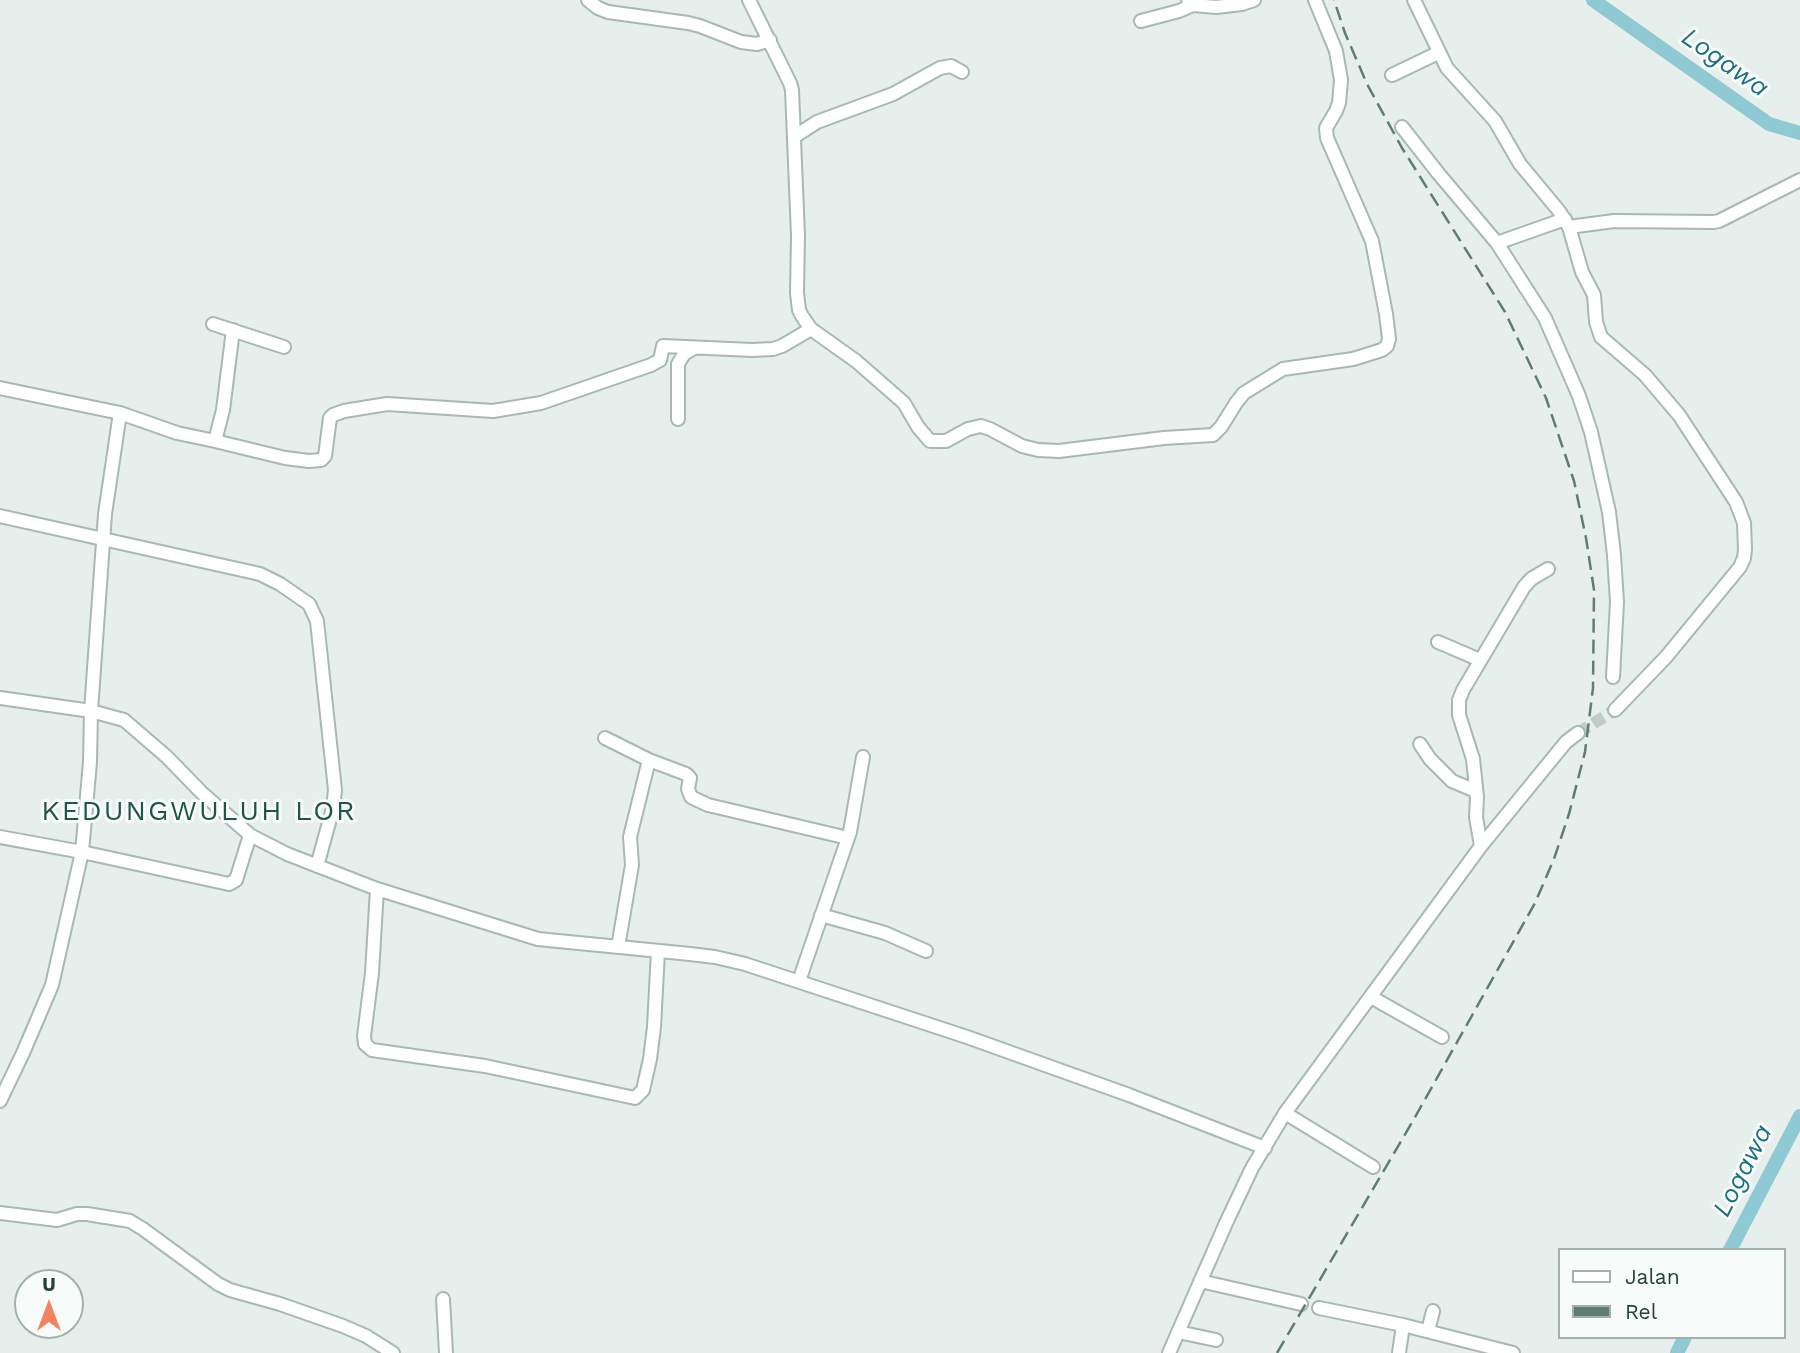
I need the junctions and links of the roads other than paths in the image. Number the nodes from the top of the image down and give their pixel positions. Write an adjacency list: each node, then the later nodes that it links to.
1 (588, 0): 8 (street)
2 (749, 0): 8 (street)
3 (1254, 0): 6 (street)
4 (1315, 0): 18 (street)
5 (1413, 0): 9 (street)
6 (1191, 2): 7 (street)
7 (1141, 21)
8 (770, 40): 13 (street)
9 (1438, 52): 11 (street); 15 (street)
10 (962, 72): 13 (street)
11 (1392, 75)
12 (1402, 127): 16 (street)
13 (794, 138): 18 (street)
14 (1800, 180): 15 (street)
15 (1567, 223): 16 (street); 33 (street)
16 (1497, 243): 31 (street)
17 (213, 324): 19 (street)
18 (811, 329): 21 (street)
19 (233, 330): 20 (street); 25 (street)
20 (284, 347)
21 (694, 347): 24 (street); 25 (street)
22 (0, 388): 23 (street)
23 (120, 413): 25 (street); 27 (street)
24 (677, 419)
25 (215, 441)
26 (0, 516): 27 (street)
27 (103, 538): 34 (street); 46 (street)
28 (1548, 569): 30 (street)
29 (1437, 642): 30 (street)
30 (1480, 660): 40 (street)
31 (1613, 677)
32 (0, 698): 34 (street)
33 (1615, 710)
34 (91, 711): 41 (street); 45 (street)
35 (1578, 733): 44 (street)
36 (605, 738): 39 (street)
37 (1420, 744): 40 (street)
38 (863, 757): 43 (street)
39 (649, 760): 43 (street); 49 (street)
40 (1476, 791): 44 (street)
41 (250, 835): 45 (street); 46 (street)
42 (0, 837): 45 (street)
43 (848, 838): 48 (street)
44 (1481, 846): 53 (street)
45 (82, 852): 55 (street)
46 (317, 866): 47 (street)
47 (377, 889): 49 (street); 50 (street)
48 (821, 915): 51 (street); 52 (street)
49 (618, 947): 50 (street)
50 (658, 950): 52 (street)
51 (926, 950)
52 (799, 981): 57 (street)
53 (1371, 998): 54 (street); 56 (street)
54 (1442, 1037)
55 (0, 1101)
56 (1285, 1113): 57 (street); 58 (street)
57 (1265, 1147): 60 (street)
58 (1373, 1167)
59 (0, 1213): 69 (street)
60 (1200, 1281): 62 (street); 67 (street)
61 (443, 1299): 70 (street)
62 (1301, 1304)
63 (1319, 1308): 65 (street)
64 (1433, 1311): 66 (street)
65 (1403, 1325): 66 (street); 72 (street)
66 (1428, 1331): 73 (street)
67 (1178, 1332): 68 (street); 71 (street)
68 (1216, 1339)
69 (393, 1353)
70 (446, 1353)
71 (1170, 1353)
72 (1399, 1353)
73 (1513, 1353)

